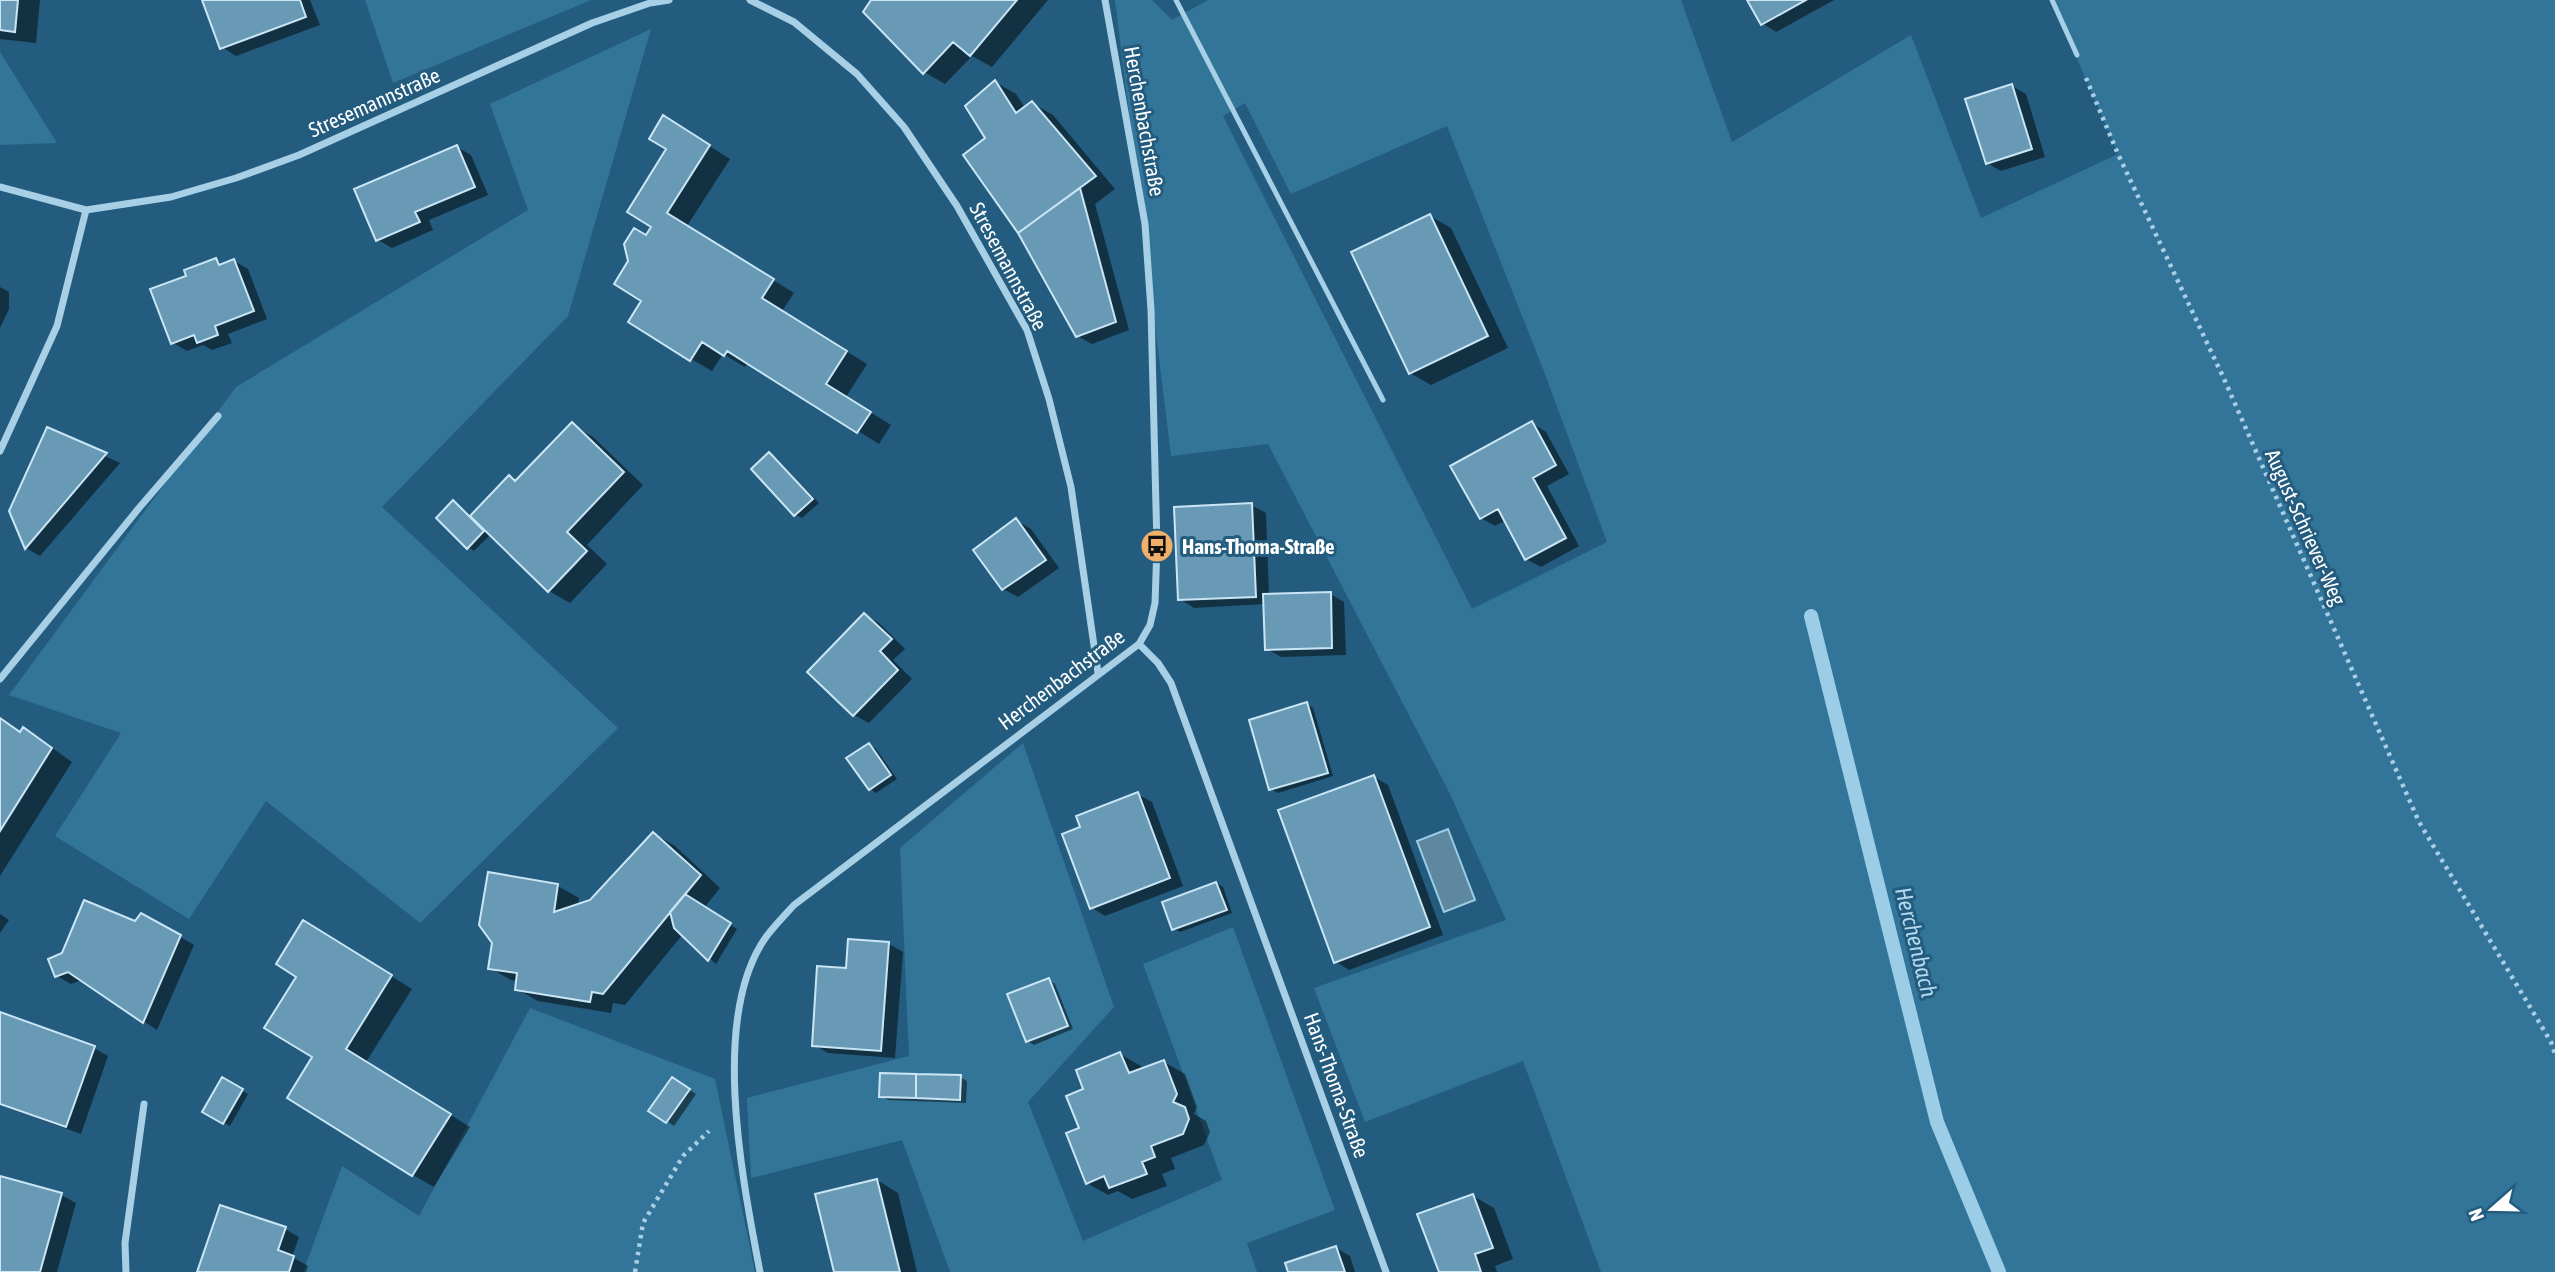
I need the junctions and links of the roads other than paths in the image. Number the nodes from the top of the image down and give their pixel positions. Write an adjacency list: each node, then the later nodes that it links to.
1 (669, 0): 8 (street, Stresemannstraße)
2 (750, 0): 13 (street, Stresemannstraße)
3 (1105, 0): 12 (street, Herchenbachstraße)
4 (1176, 0): 9 (lane)
5 (2052, 0): 6 (lane)
6 (2077, 55)
7 (0, 187): 8 (street, Stresemannstraße)
8 (86, 210): 11 (street)
9 (1383, 400)
10 (218, 416): 14 (street)
11 (0, 451)
12 (1139, 644): 13 (street, Herchenbachstraße); 18 (street, Hans-Thoma-Straße)
13 (1098, 673): 17 (street, Herchenbachstraße)
14 (0, 678)
15 (144, 1104): 16 (street)
16 (126, 1272)
17 (760, 1272)
18 (1386, 1272)

